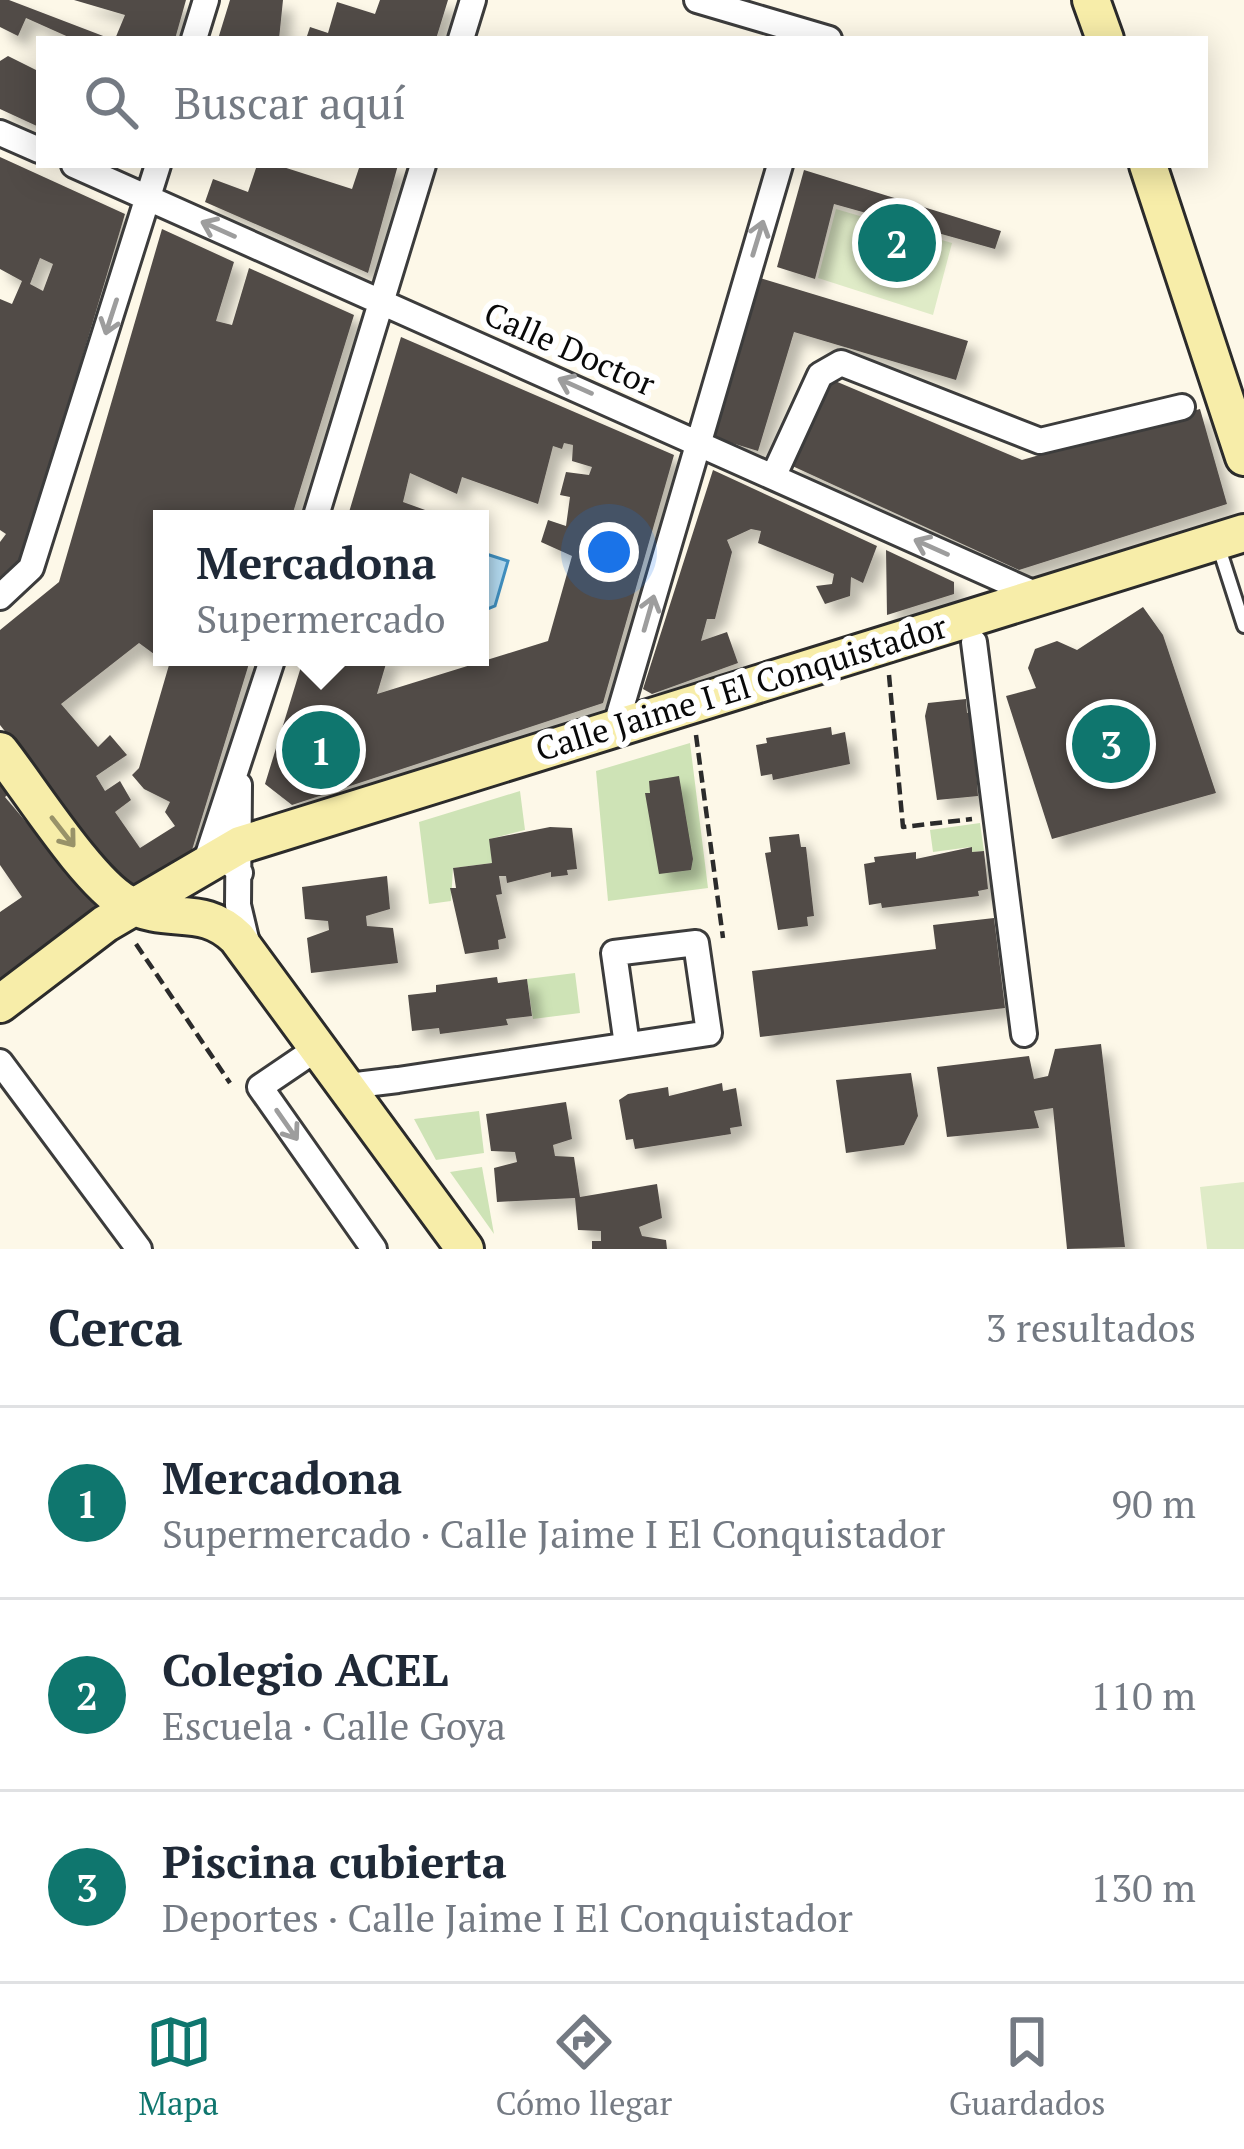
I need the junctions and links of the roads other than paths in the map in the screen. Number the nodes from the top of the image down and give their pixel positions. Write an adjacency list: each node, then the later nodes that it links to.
1 (206, 0): 5 (street)
2 (473, 0): 6 (street)
3 (697, 0): 7 (street)
4 (1091, 0): 8 (street)
5 (195, 36)
6 (462, 36)
7 (815, 36)
8 (1104, 36)
9 (0, 133): 10 (street)
10 (36, 149)
11 (81, 168): 16 (street, Calle Doctor)
12 (157, 168): 16 (street)
13 (422, 168): 17 (street)
14 (779, 168): 19 (street, one-way to 14)
15 (1149, 168): 20 (street)
16 (149, 198): 17 (street, Calle Doctor, one-way to 16); 25 (street, one-way to 25)
17 (381, 300): 19 (street, Calle Doctor, one-way to 17); 22 (street)
18 (1182, 406): 21 (street)
19 (698, 440): 21 (street, Calle Doctor); 29 (street, one-way to 19)
20 (1244, 458)
21 (774, 475): 24 (street, Calle Doctor, one-way to 21)
22 (318, 510)
23 (1231, 537): 24 (street, Calle Jaime I El Conquistador); 26 (lane)
24 (1037, 595): 29 (street, Calle Jaime I El Conquistador)
25 (0, 597)
26 (1244, 626)
27 (974, 642): 39 (street)
28 (270, 666): 31 (street)
29 (616, 725): 32 (street, Calle Jaime I El Conquistador)
30 (0, 751): 34 (street, one-way to 34)
31 (238, 771): 32 (street); 33 (street); 33 (street)
32 (283, 831): 33 (street, Calle Jaime I El Conquistador)
33 (222, 868): 34 (street, Calle Jaime I El Conquistador); 35 (street); 35 (street); 37 (street)
34 (133, 924): 35 (street); 36 (street, Calle Jaime I El Conquistador)
35 (174, 925): 36 (street); 37 (street)
36 (97, 935): 38 (street, Calle Jaime I El Conquistador)
37 (251, 954): 41 (street)
38 (0, 1004)
39 (1024, 1034)
40 (627, 1045): 40 (street); 43 (street)
41 (319, 1047): 43 (street); 45 (street, one-way to 45)
42 (0, 1062): 44 (street)
43 (349, 1086): 46 (street)
44 (139, 1249)
45 (374, 1249)
46 (465, 1249)

